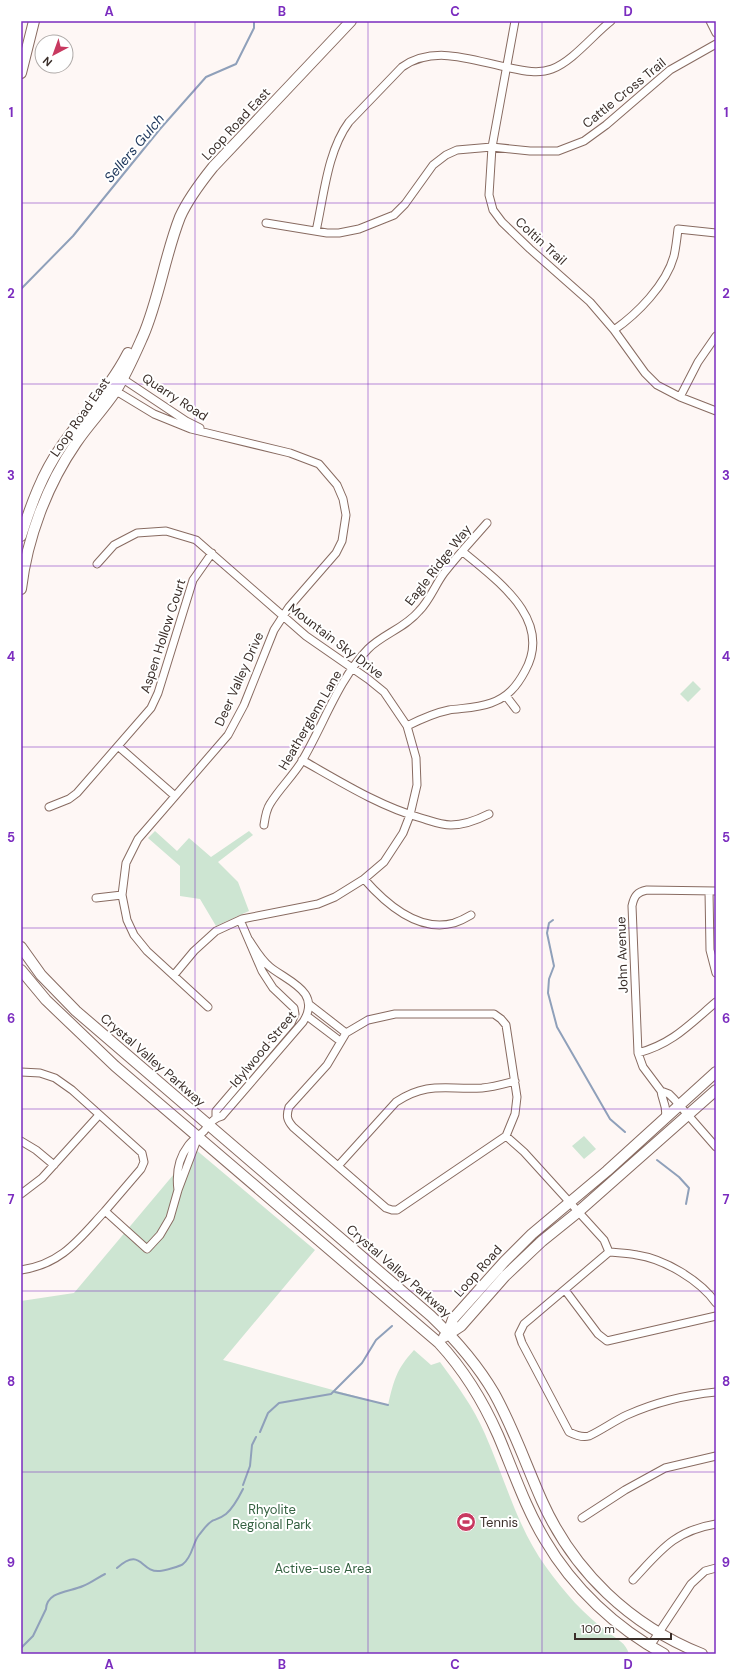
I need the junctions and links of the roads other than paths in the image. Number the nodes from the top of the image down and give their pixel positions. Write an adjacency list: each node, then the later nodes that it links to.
1 (34, 21): 9 (main road)
2 (351, 21): 16 (main road, Loop Road East)
3 (515, 21): 8 (street, Coltin Trail)
4 (611, 21): 8 (street)
5 (710, 21): 6 (street)
6 (716, 33)
7 (716, 44): 10 (street, Cattle Cross Trail)
8 (508, 68): 10 (street, Coltin Trail); 12 (street)
9 (21, 73)
10 (492, 147): 12 (street, Cattle Cross Trail); 14 (street, Coltin Trail)
11 (266, 223): 12 (street, Cattle Cross Trail)
12 (316, 231)
13 (716, 233): 14 (street)
14 (614, 330): 18 (street, Coltin Trail)
15 (716, 336): 18 (street)
16 (120, 376): 17 (main road, Loop Road East); 20 (street, Quarry Road)
17 (111, 390): 20 (street, Quarry Road); 22 (main road, Loop Road East); 26 (main road, Loop Road East)
18 (680, 397): 19 (street, Coltin Trail)
19 (716, 411)
20 (208, 432): 27 (street, Deer Valley Drive)
21 (487, 522): 23 (street, Eagle Ridge Way)
22 (21, 536)
23 (462, 551): 28 (street, Eagle Ridge Way); 29 (street)
24 (212, 553): 25 (street, Mountain Sky Drive); 27 (street, Mountain Sky Drive); 32 (street, Aspen Hollow Court)
25 (97, 564)
26 (21, 589)
27 (283, 617): 28 (street, Mountain Sky Drive); 34 (street, Deer Valley Drive)
28 (353, 668): 31 (street, Mountain Sky Drive); 33 (street, Heatherglenn Lane)
29 (506, 696): 30 (street); 31 (street)
30 (516, 709)
31 (407, 726): 37 (street, Mountain Sky Drive)
32 (118, 746): 34 (street); 35 (street, Aspen Hollow Court)
33 (302, 760): 37 (street); 38 (street, Heatherglenn Lane)
34 (175, 796): 41 (street, Deer Valley Drive)
35 (49, 807)
36 (489, 814): 37 (street)
37 (410, 815): 39 (street, Mountain Sky Drive)
38 (264, 825)
39 (364, 879): 43 (street); 44 (street, Mountain Sky Drive)
40 (712, 891): 48 (street); 56 (street, John Avenue)
41 (122, 895): 42 (street); 49 (street, Deer Valley Drive)
42 (96, 898)
43 (471, 915)
44 (240, 920): 45 (street, Idylwood Street); 49 (street, Mountain Sky Drive)
45 (249, 940): 51 (street, Idylwood Street); 65 (street, Idylwood Street)
46 (21, 946): 67 (main road, Crystal Valley Parkway)
47 (21, 970): 69 (main road, Crystal Valley Parkway)
48 (716, 973)
49 (174, 975): 52 (street, Deer Valley Drive)
50 (716, 1002): 56 (street)
51 (310, 1005): 53 (street, Idylwood Street); 54 (street)
52 (208, 1007)
53 (307, 1016): 55 (street); 65 (street, Idylwood Street)
54 (346, 1033): 55 (street); 59 (street)
55 (340, 1041): 73 (street)
56 (638, 1053): 61 (street, John Avenue)
57 (21, 1072): 63 (street)
58 (716, 1072): 62 (main road, Loop Road)
59 (515, 1081): 68 (street); 73 (street)
60 (716, 1090): 64 (main road, Loop Road)
61 (661, 1091): 62 (street, John Avenue); 66 (street, John Avenue)
62 (679, 1105): 64 (street, John Avenue); 66 (main road, Loop Road)
63 (100, 1115): 72 (street); 76 (street)
64 (688, 1115): 71 (street, John Avenue); 77 (main road, Loop Road)
65 (216, 1117): 67 (street, Idylwood Street)
66 (665, 1118): 75 (main road, Loop Road)
67 (209, 1125): 69 (street, Idylwood Street); 83 (main road, Crystal Valley Parkway)
68 (506, 1136): 73 (street); 75 (street)
69 (198, 1137): 76 (street, Idylwood Street); 84 (main road, Crystal Valley Parkway)
70 (21, 1141): 72 (street)
71 (716, 1147)
72 (54, 1165): 74 (street)
73 (338, 1166)
74 (21, 1194)
75 (569, 1202): 77 (street); 83 (main road, Loop Road)
76 (105, 1211): 79 (street)
77 (578, 1212): 78 (street); 83 (main road, Loop Road)
78 (609, 1252): 80 (street); 81 (street)
79 (21, 1270)
80 (565, 1290): 82 (street); 85 (street)
81 (716, 1303)
82 (716, 1316)
83 (448, 1333): 84 (main road); 91 (main road, Crystal Valley Parkway)
84 (438, 1343): 92 (main road, Crystal Valley Parkway)
85 (716, 1392)
86 (716, 1456): 87 (street)
87 (582, 1518)
88 (716, 1524): 90 (street)
89 (716, 1568): 91 (street)
90 (633, 1580)
91 (658, 1633): 92 (street); 94 (main road, Crystal Valley Parkway)
92 (650, 1646): 93 (main road, Crystal Valley Parkway)
93 (664, 1654)
94 (702, 1654)

